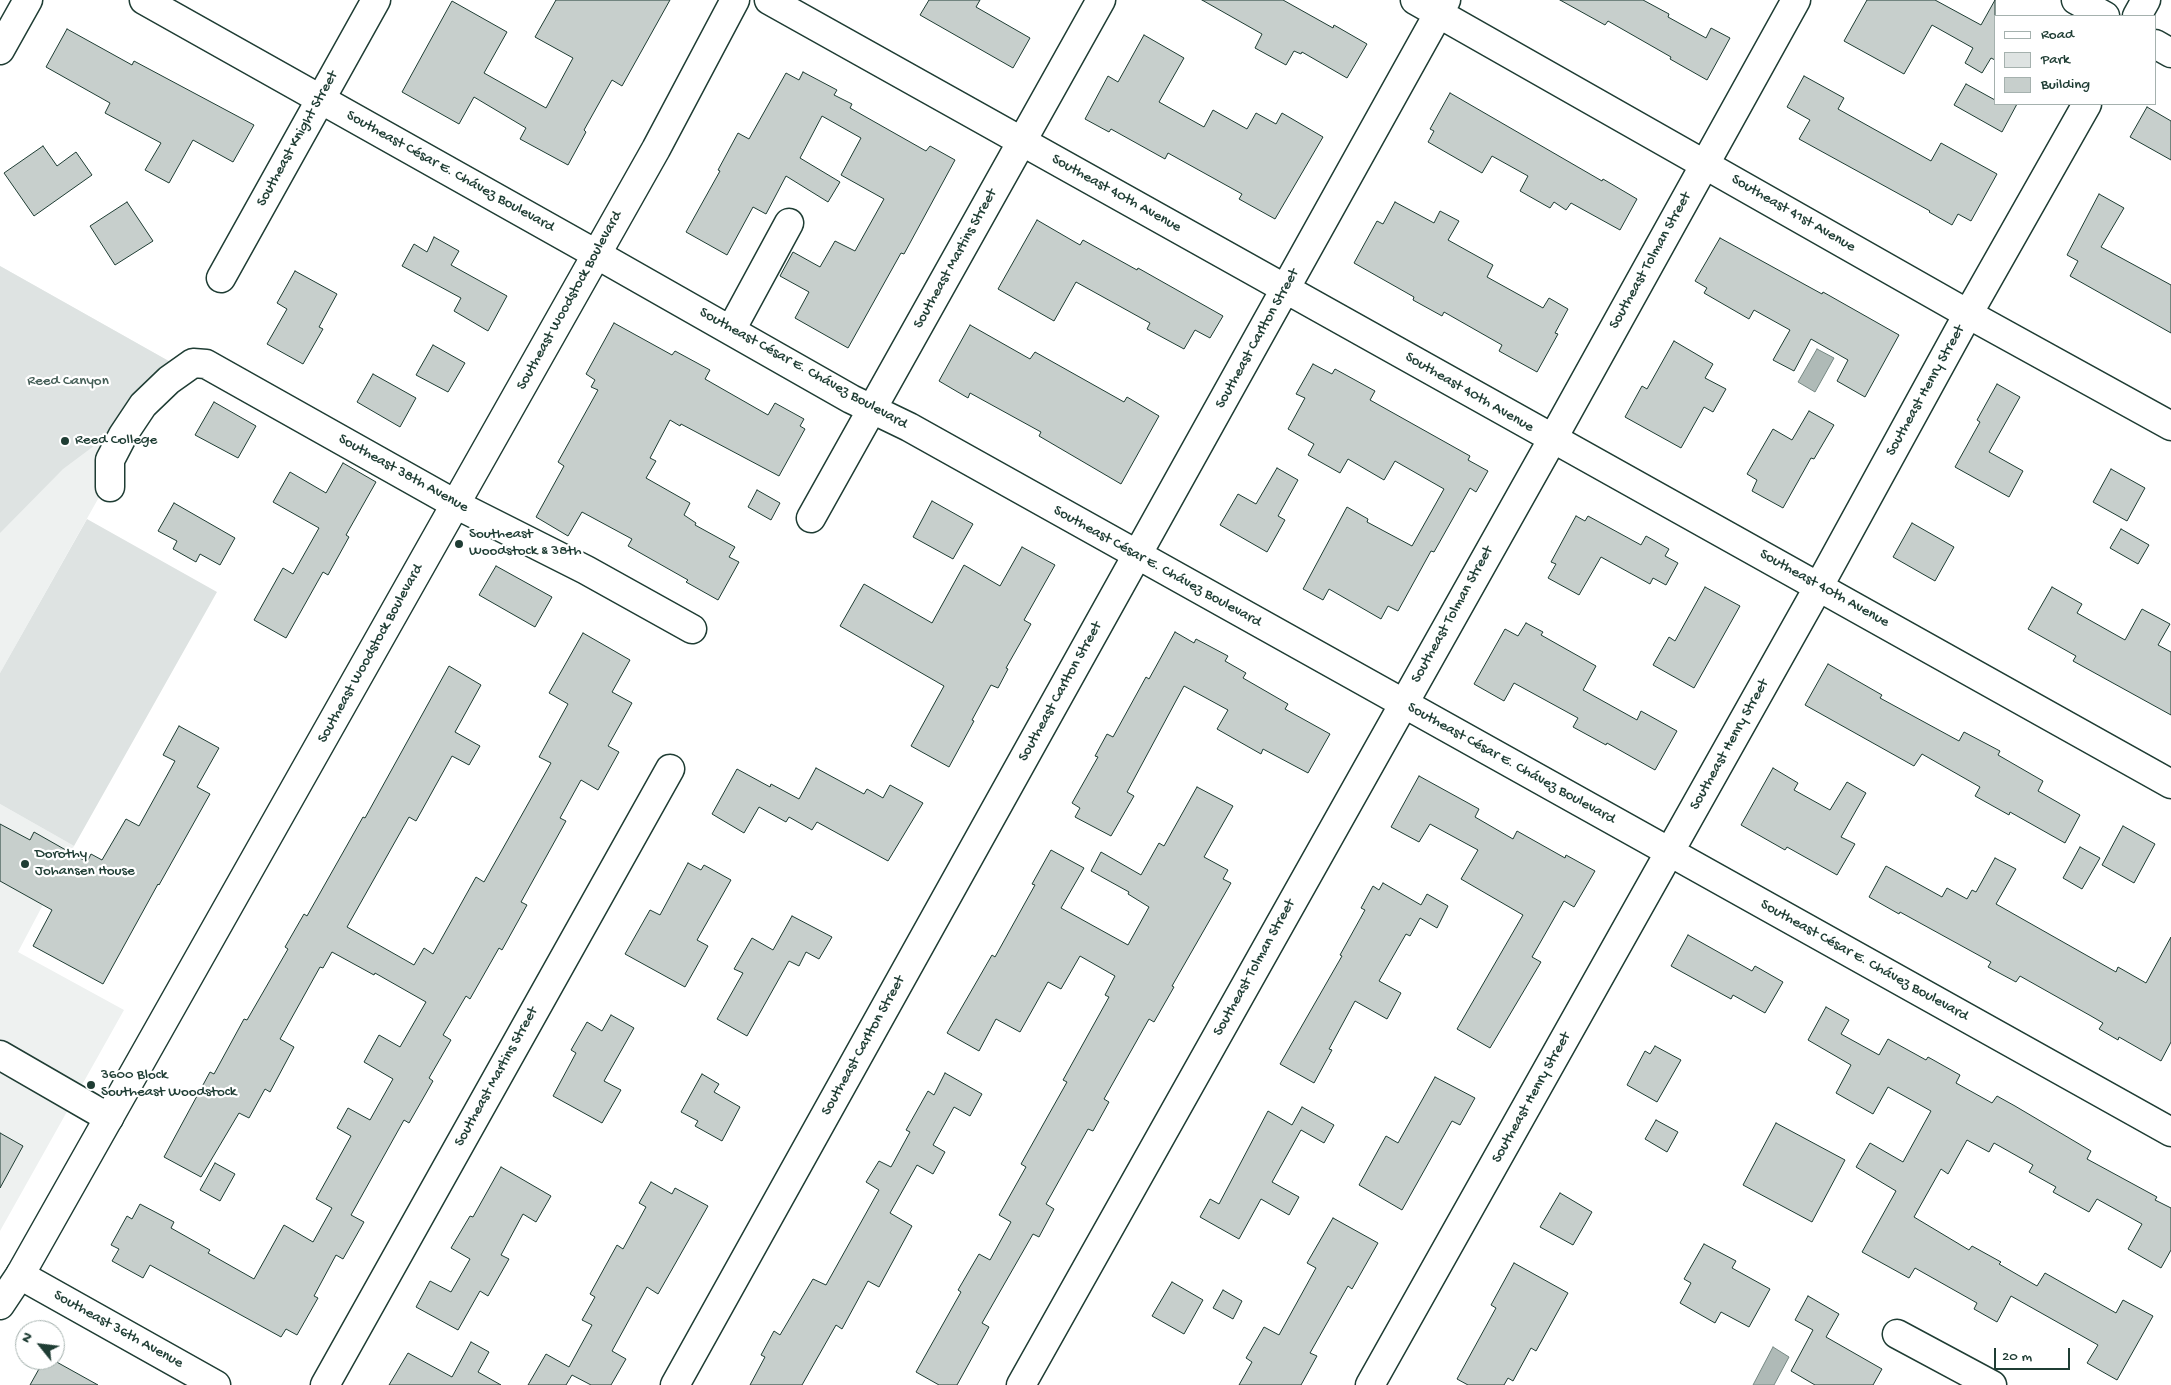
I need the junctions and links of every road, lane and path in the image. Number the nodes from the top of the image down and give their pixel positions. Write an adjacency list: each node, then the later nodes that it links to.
1 (28, 0): 15 (street)
2 (144, 0): 17 (street, Southeast César E. Chávez Boulevard)
3 (376, 0): 17 (street, Southeast Knight Street)
4 (735, 0): 22 (street, Southeast Woodstock Boulevard)
5 (769, 0): 19 (street, Southeast 40th Avenue)
6 (1101, 0): 19 (street, Southeast Martins Street)
7 (1415, 0): 11 (street, Southeast 41st Avenue)
8 (1796, 0): 20 (street, Southeast Tolman Street)
9 (2076, 0): 12 (street)
10 (2146, 0): 13 (street)
11 (1442, 7): 20 (street, Southeast 41st Avenue); 24 (street, Southeast Carlton Street)
12 (2103, 15)
13 (2138, 15)
14 (2156, 45): 16 (street)
15 (0, 50)
16 (2171, 53)
17 (320, 99): 22 (street, Southeast César E. Chávez Boulevard); 23 (street, Southeast Knight Street)
18 (2086, 105): 25 (street, Southeast Henry Street)
19 (1021, 141): 24 (street, Southeast 40th Avenue); 27 (street, Southeast Martins Street)
20 (1706, 164): 25 (street, Southeast 41st Avenue); 29 (street, Southeast Tolman Street)
21 (789, 223): 26 (street)
22 (596, 254): 26 (street, Southeast César E. Chávez Boulevard); 31 (street, Southeast Woodstock Boulevard)
23 (221, 278)
24 (1286, 288): 29 (street, Southeast 40th Avenue); 33 (street, Southeast Carlton Street)
25 (1968, 314): 28 (street, Southeast 41st Avenue); 34 (street, Southeast Henry Street)
26 (731, 330): 27 (street, Southeast César E. Chávez Boulevard)
27 (872, 409): 32 (street, Southeast Martins Street); 33 (street, Southeast César E. Chávez Boulevard)
28 (2171, 426)
29 (1552, 440): 34 (street, Southeast 40th Avenue); 36 (street, Southeast Tolman Street)
30 (110, 487): 31 (street, Southeast 38th Avenue)
31 (455, 504): 35 (street, Southeast 38th Avenue); 41 (street, Southeast Woodstock Boulevard)
32 (811, 518)
33 (1137, 555): 36 (street, Southeast César E. Chávez Boulevard); 48 (street, Southeast Carlton Street)
34 (1820, 586): 38 (street, Southeast 40th Avenue); 39 (street, Southeast Henry Street)
35 (692, 629)
36 (1403, 704): 39 (street, Southeast César E. Chávez Boulevard); 49 (street, Southeast Tolman Street)
37 (670, 769): 47 (street, Southeast Martins Street)
38 (2171, 784)
39 (1670, 853): 42 (street, Southeast César E. Chávez Boulevard); 50 (street, Southeast Henry Street)
40 (0, 1055): 41 (street)
41 (109, 1118): 43 (street, Southeast Woodstock Boulevard)
42 (2171, 1132)
43 (20, 1275): 44 (street, Southeast Woodstock Boulevard); 46 (street, Southeast 36th Avenue)
44 (0, 1305)
45 (1897, 1334): 51 (street)
46 (216, 1385)
47 (325, 1385)
48 (675, 1385)
49 (1020, 1385)
50 (1370, 1385)
51 (1992, 1385)

